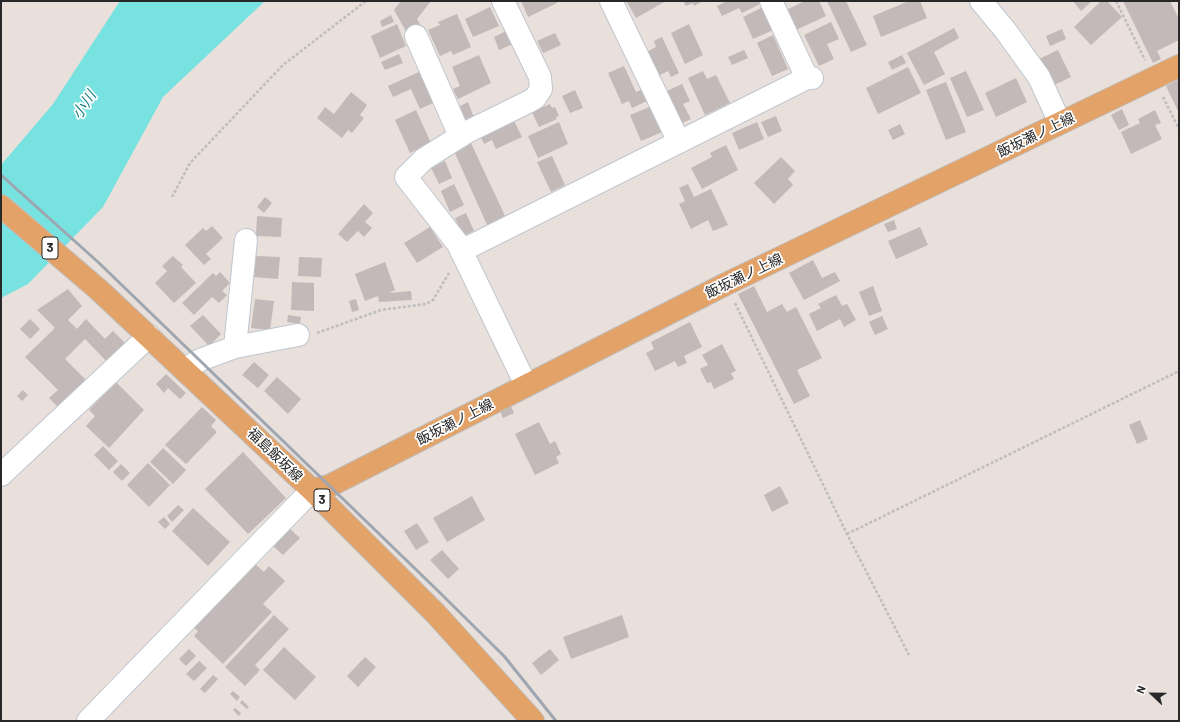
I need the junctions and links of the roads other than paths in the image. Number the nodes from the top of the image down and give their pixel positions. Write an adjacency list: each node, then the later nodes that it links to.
1 (503, 1): 8 (street)
2 (611, 1): 9 (street)
3 (771, 1): 9 (street)
4 (981, 1): 7 (street)
5 (416, 36): 8 (street)
6 (1179, 66): 7 (main road, 飯坂瀬ノ上線)
7 (1060, 123): 17 (main road, 飯坂瀬ノ上線)
8 (460, 136): 12 (street)
9 (679, 142): 12 (street)
10 (1, 206): 14 (main road, 福島飯坂線 / 3)
11 (246, 240): 15 (street)
12 (462, 253): 17 (street)
13 (298, 335): 15 (street)
14 (149, 336): 16 (main road, 福島飯坂線 / 3); 18 (street)
15 (235, 348): 16 (street)
16 (185, 369): 19 (main road, 福島飯坂線 / 3)
17 (526, 385): 19 (main road, 飯坂瀬ノ上線)
18 (1, 475)
19 (312, 490): 20 (street); 21 (main road, 福島飯坂線 / 3)
20 (95, 719)
21 (533, 721)

